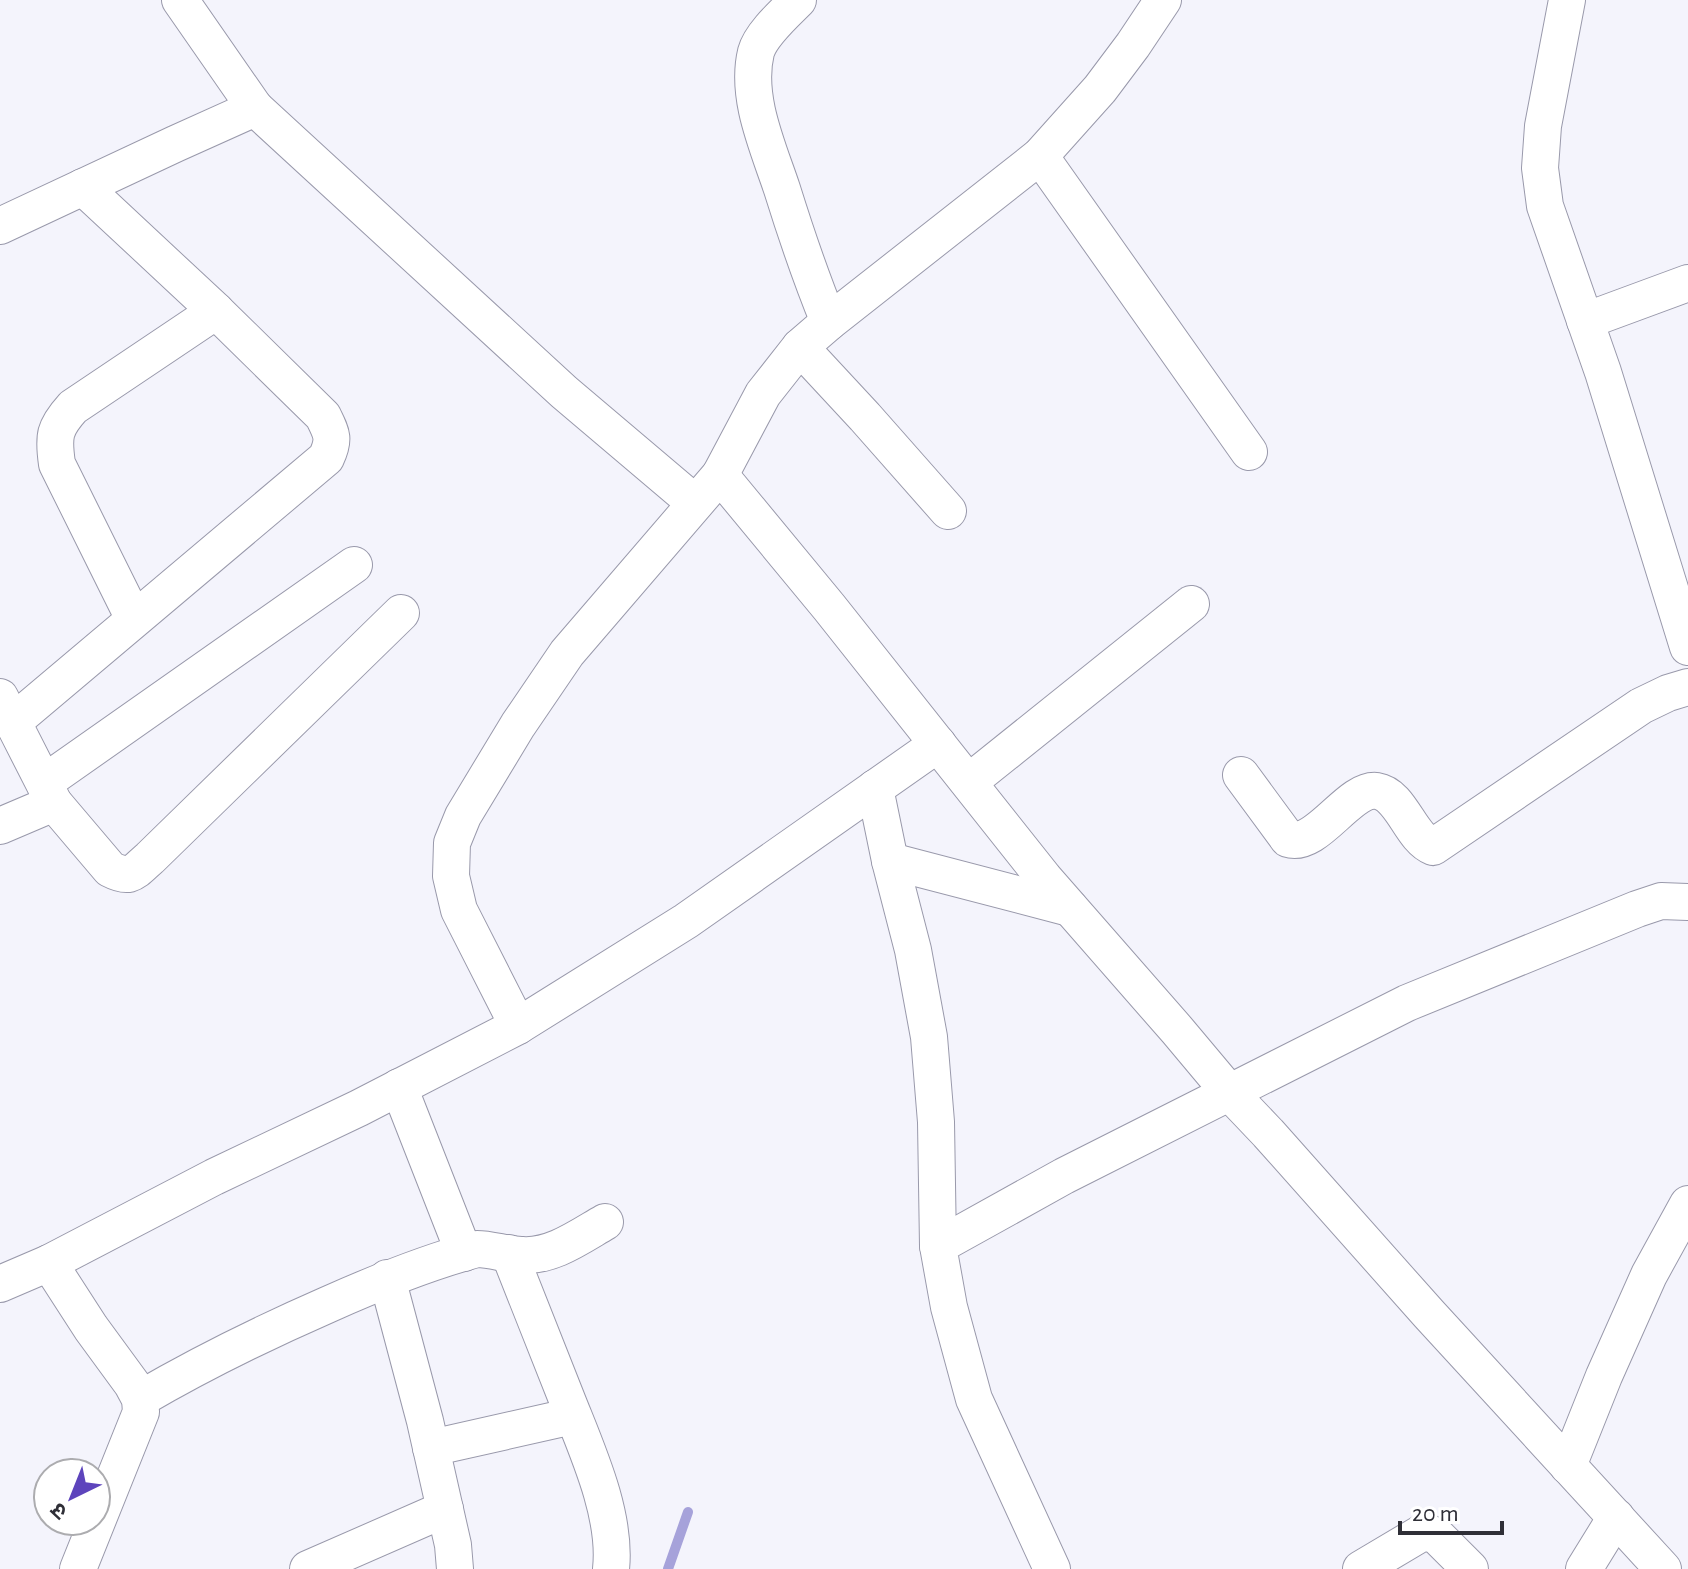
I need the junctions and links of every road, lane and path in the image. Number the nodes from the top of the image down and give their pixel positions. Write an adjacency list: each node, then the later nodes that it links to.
1 (180, 0): 5 (street)
2 (798, 0): 12 (street)
3 (1163, 0): 6 (street)
4 (1567, 0): 11 (street)
5 (255, 108): 7 (street); 16 (street)
6 (1040, 156): 12 (street); 14 (street)
7 (83, 187): 8 (street); 10 (street)
8 (0, 226)
9 (1688, 283): 11 (street)
10 (216, 311): 21 (street); 21 (street)
11 (1585, 321): 22 (street)
12 (829, 322): 13 (street)
13 (800, 347): 15 (street); 17 (street)
14 (1249, 452)
15 (720, 475): 16 (street); 25 (street)
16 (695, 503): 34 (street)
17 (948, 511)
18 (354, 565): 29 (street)
19 (1191, 604): 27 (street)
20 (401, 613): 29 (street)
21 (134, 619): 24 (street)
22 (1688, 647)
23 (1688, 687): 26 (street)
24 (6, 709): 29 (street)
25 (938, 744): 27 (street); 28 (street)
26 (1241, 775)
27 (969, 782): 33 (street)
28 (875, 788): 31 (street); 34 (street)
29 (50, 792): 30 (street)
30 (0, 826)
31 (890, 861): 33 (street); 39 (street)
32 (1688, 902): 36 (street)
33 (1070, 908): 36 (street)
34 (518, 1026): 35 (street)
35 (399, 1087): 40 (street); 42 (street)
36 (1229, 1092): 39 (street); 48 (street)
37 (1688, 1204): 48 (street)
38 (605, 1222): 41 (street)
39 (938, 1246): 55 (street)
40 (464, 1253): 41 (street); 43 (street)
41 (509, 1253): 46 (street)
42 (49, 1263): 44 (street); 45 (street)
43 (387, 1278): 45 (street); 47 (street)
44 (0, 1284)
45 (140, 1399): 51 (street)
46 (573, 1416): 47 (street); 54 (street)
47 (431, 1448): 49 (street)
48 (1568, 1466): 50 (street)
49 (445, 1509): 52 (street); 53 (street)
50 (1616, 1517): 58 (street); 59 (street)
51 (78, 1569)
52 (308, 1569)
53 (455, 1569)
54 (611, 1569)
55 (1052, 1569)
56 (1361, 1569): 57 (street)
57 (1470, 1569)
58 (1584, 1569)
59 (1663, 1569)

